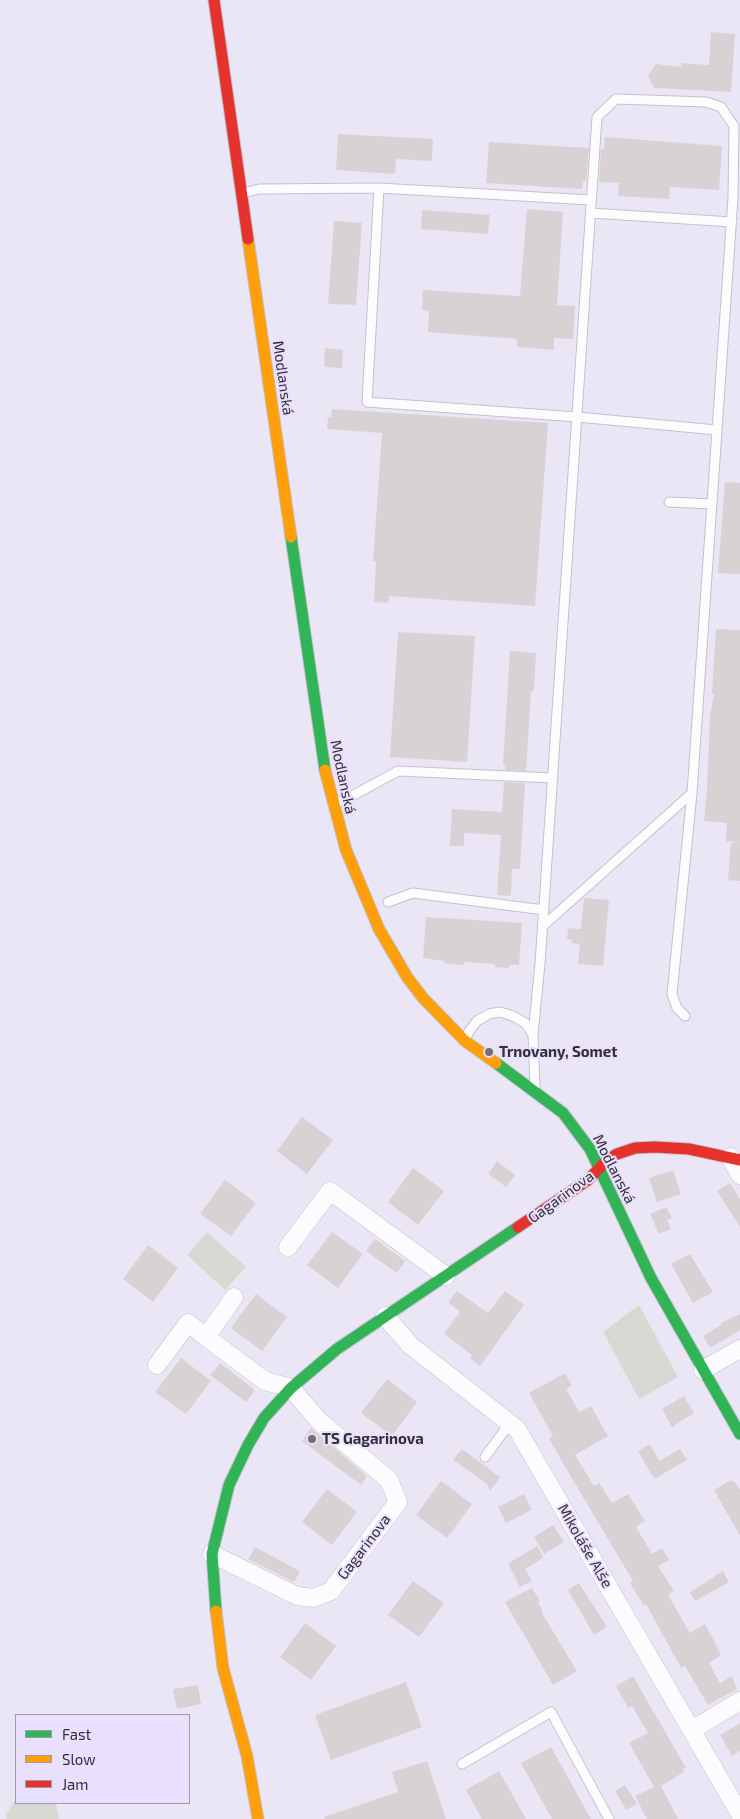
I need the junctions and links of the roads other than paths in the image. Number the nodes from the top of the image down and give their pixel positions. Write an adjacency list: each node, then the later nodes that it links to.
1 (214, 0): 3 (street, Modlanská)
2 (379, 188): 3 (lane); 4 (lane); 7 (lane)
3 (242, 193): 13 (street, Modlanská)
4 (591, 200): 5 (lane); 6 (lane)
5 (591, 213): 6 (lane); 7 (lane)
6 (732, 222): 8 (lane)
7 (577, 417): 8 (lane); 11 (lane)
8 (718, 430): 10 (lane)
9 (669, 502): 10 (lane)
10 (712, 504): 12 (lane)
11 (553, 778): 13 (lane); 15 (lane)
12 (692, 793): 16 (lane); 17 (lane)
13 (332, 805): 19 (street, Modlanská)
14 (388, 902): 15 (lane)
15 (544, 910): 16 (lane)
16 (543, 926): 18 (lane)
17 (684, 1016)
18 (533, 1034): 19 (lane); 20 (lane)
19 (465, 1040): 20 (street, Modlanská)
20 (535, 1091): 22 (street, Modlanská)
21 (735, 1158): 22 (street, Gagarinova); 23 (street)
22 (600, 1167): 25 (street, Gagarinova); 31 (street, Modlanská)
23 (740, 1175)
24 (288, 1247): 25 (street)
25 (446, 1276): 27 (street, Gagarinova)
26 (234, 1297): 28 (street)
27 (385, 1316): 32 (street, Gagarinova); 33 (street, Mikoláše Alše)
28 (206, 1337): 30 (street); 32 (street)
29 (740, 1349): 31 (street)
30 (157, 1365)
31 (703, 1370): 34 (street, Modlanská)
32 (290, 1388): 36 (street, Gagarinova); 36 (street, Gagarinova)
33 (510, 1423): 35 (lane); 38 (street, Mikoláše Alše)
34 (740, 1434)
35 (485, 1457)
36 (212, 1554): 41 (street, Gagarinova)
37 (740, 1701): 38 (street)
38 (692, 1730): 40 (street, Mikoláše Alše)
39 (462, 1764): 42 (lane)
40 (740, 1814)
41 (258, 1819)
42 (609, 1819)

